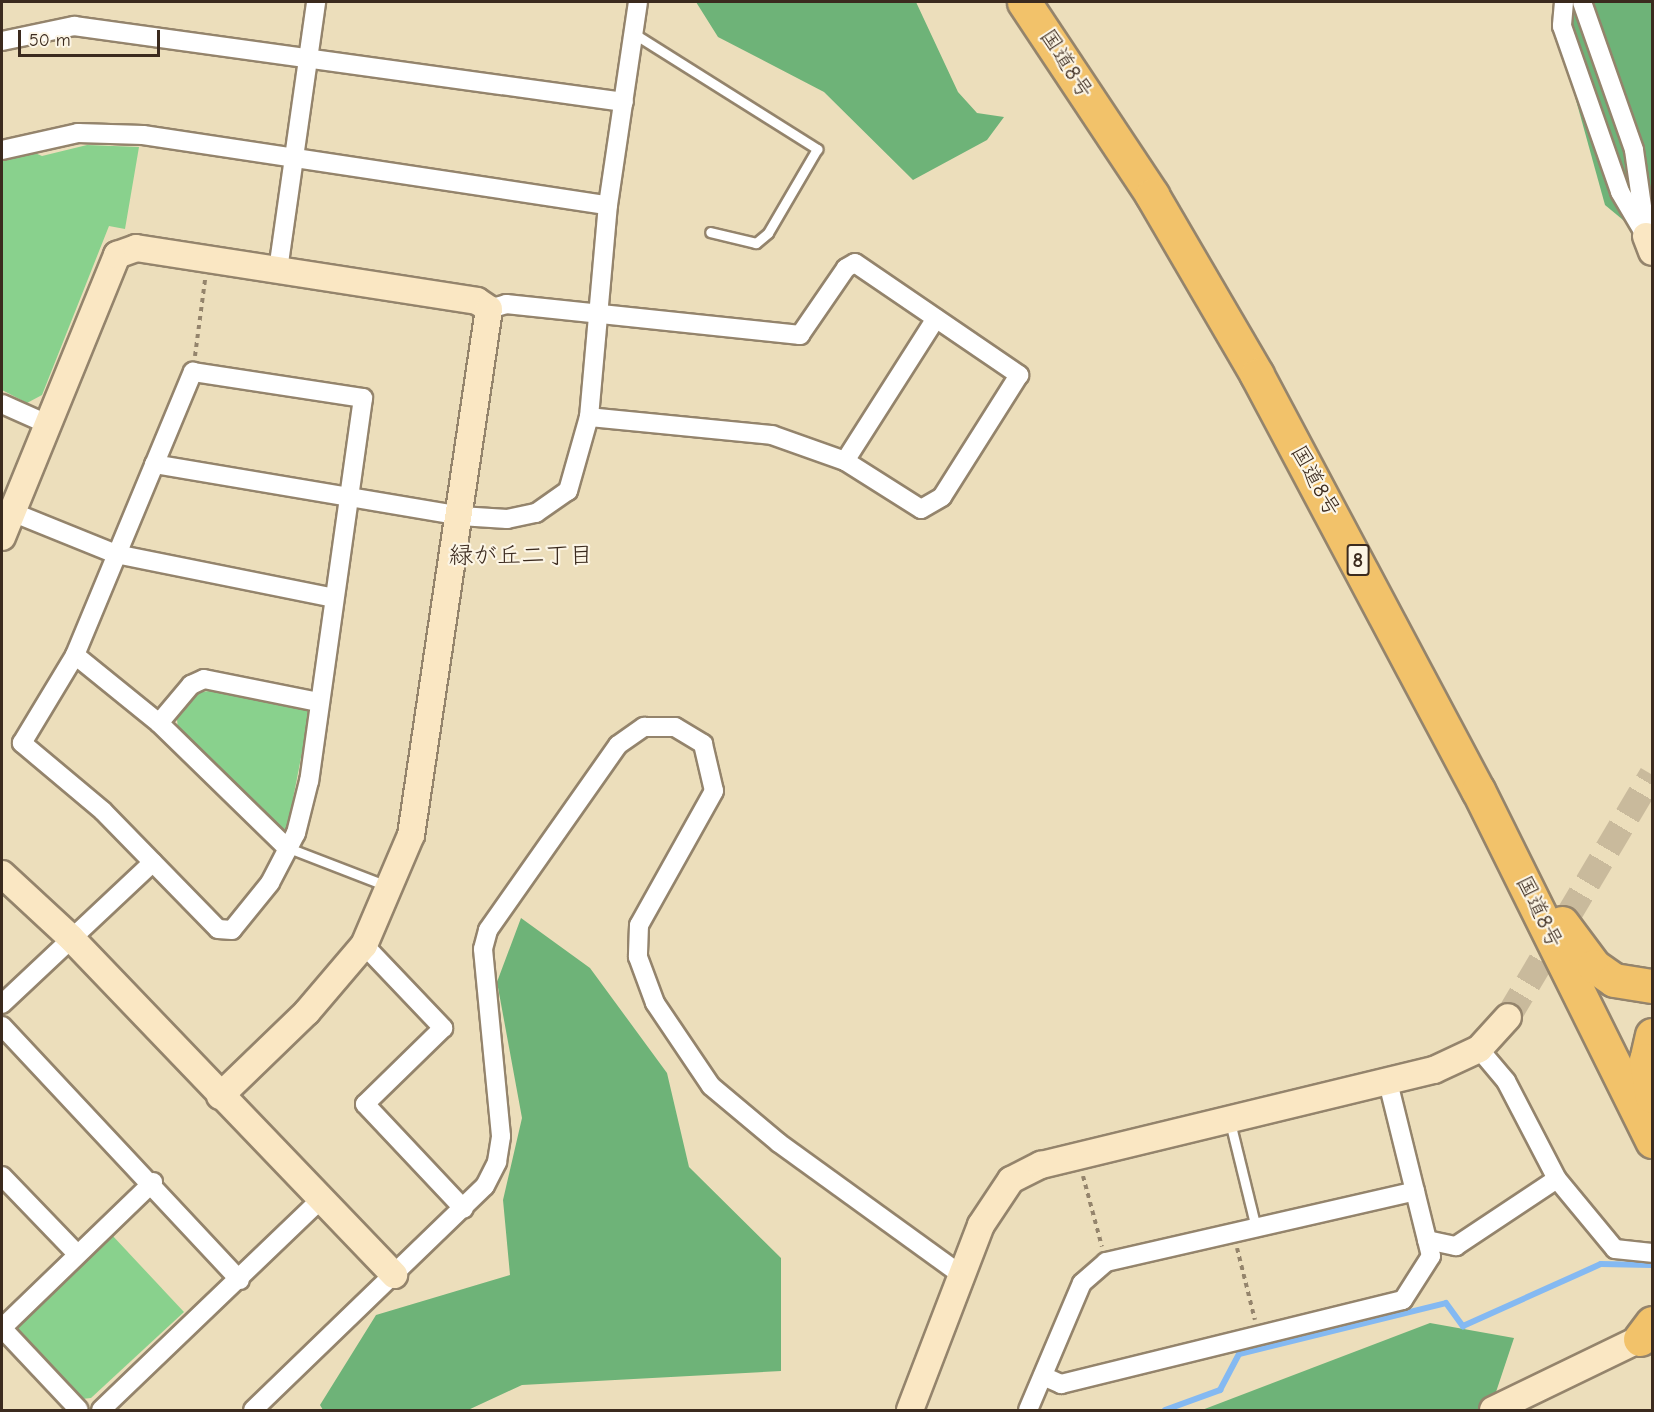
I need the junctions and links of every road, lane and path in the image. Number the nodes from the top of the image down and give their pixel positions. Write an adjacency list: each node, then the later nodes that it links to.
1 (316, 2): 8 (street)
2 (634, 2): 6 (street)
3 (1024, 2): 35 (highway, 国道8号 / 8)
4 (1565, 2): 14 (street)
5 (1582, 2): 14 (street)
6 (633, 33): 9 (street); 13 (lane)
7 (2, 41): 8 (street)
8 (307, 57): 9 (street); 11 (street)
9 (624, 102): 12 (street)
10 (2, 150): 11 (street)
11 (294, 158): 12 (street); 16 (street)
12 (608, 205): 18 (street)
13 (711, 232)
14 (1649, 244)
15 (207, 259): 16 (street); 20 (path); 23 (street)
16 (278, 270): 17 (street)
17 (489, 309): 18 (street); 28 (street)
18 (601, 315): 19 (street); 22 (street)
19 (936, 318): 24 (street); 24 (street)
20 (193, 372): 25 (street); 26 (street)
21 (2, 404): 23 (street)
22 (589, 417): 24 (street); 28 (street)
23 (47, 424): 27 (street)
24 (845, 461)
25 (154, 464): 26 (street); 30 (street)
26 (348, 496): 28 (street); 31 (street)
27 (12, 512): 29 (street); 30 (street)
28 (460, 516): 39 (street)
29 (2, 537)
30 (116, 554): 31 (street); 32 (street)
31 (334, 598): 33 (street)
32 (75, 655): 34 (street); 37 (street)
33 (318, 702): 34 (street); 36 (street)
34 (159, 723): 36 (street)
35 (1478, 790): 42 (highway); 52 (highway, 国道8号 / 8)
36 (286, 847): 37 (street); 39 (lane)
37 (153, 862): 40 (street)
38 (2, 874): 40 (street)
39 (391, 887): 41 (street)
40 (71, 938): 43 (street); 49 (street)
41 (364, 945): 49 (street); 59 (street)
42 (1653, 986)
43 (2, 1004)
44 (1508, 1017): 47 (street)
45 (2, 1026): 56 (street)
46 (1653, 1035): 50 (highway)
47 (1479, 1049): 48 (street); 55 (street)
48 (1388, 1082): 51 (street); 57 (street)
49 (220, 1096): 58 (street)
50 (1653, 1096)
51 (1229, 1120): 53 (street); 60 (lane)
52 (1653, 1141)
53 (1077, 1156): 65 (path); 66 (street)
54 (2, 1176): 63 (street)
55 (1557, 1179): 62 (street); 64 (street)
56 (153, 1182): 63 (street); 68 (street)
57 (1415, 1191): 60 (street); 62 (street)
58 (321, 1199): 67 (street); 68 (street)
59 (464, 1209): 66 (street); 67 (street)
60 (1256, 1227): 61 (street)
61 (1233, 1233): 65 (street); 71 (path)
62 (1427, 1240): 71 (street)
63 (76, 1253): 69 (street)
64 (1653, 1253)
65 (1106, 1262): 72 (street)
66 (960, 1274): 76 (street)
67 (394, 1275): 75 (street)
68 (240, 1280): 74 (street)
69 (2, 1328): 73 (street)
70 (1649, 1334): 78 (street)
71 (1259, 1335): 72 (street)
72 (1043, 1376): 77 (street)
73 (79, 1410)
74 (101, 1410)
75 (253, 1410)
76 (910, 1410)
77 (1028, 1410)
78 (1493, 1410)

